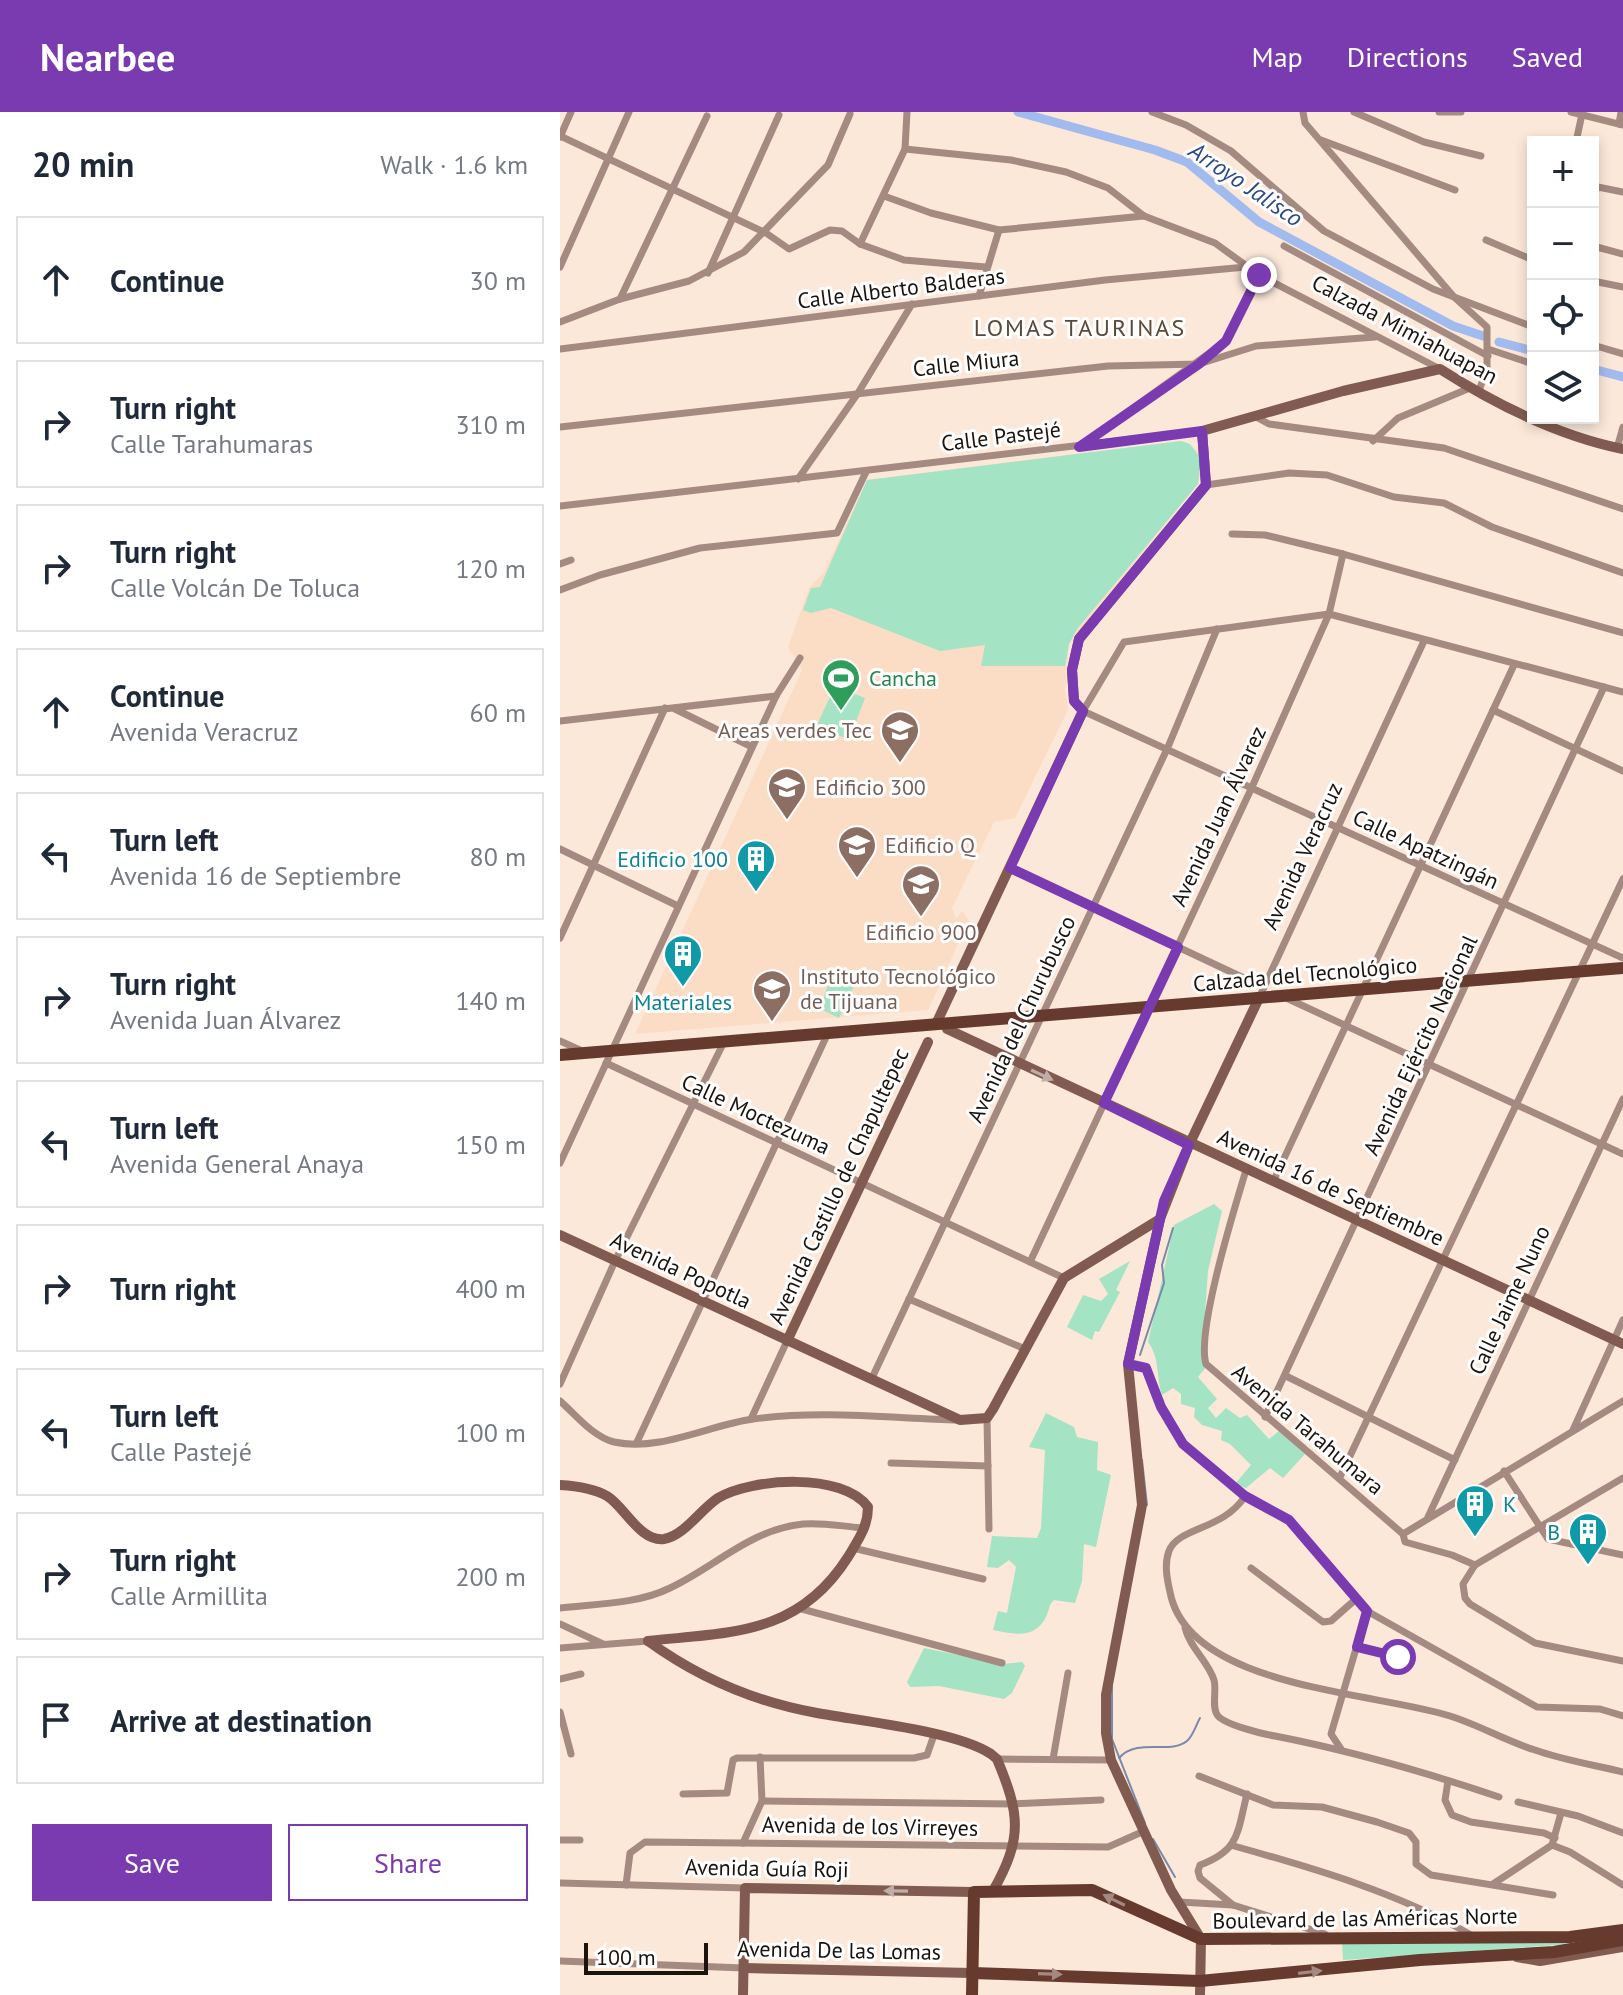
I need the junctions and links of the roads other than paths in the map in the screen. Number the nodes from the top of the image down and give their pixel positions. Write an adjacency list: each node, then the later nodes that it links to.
1 (571, 112): 16 (street)
2 (629, 112): 21 (street)
3 (907, 112): 19 (street)
4 (1152, 112): 45 (street)
5 (1303, 112): 18 (street)
6 (1354, 112): 20 (street)
7 (1439, 112): 8 (street)
8 (1461, 112)
9 (1571, 112): 12 (street)
10 (1621, 112): 15 (street)
11 (850, 114): 30 (street)
12 (1582, 114): 15 (street); 17 (street)
13 (779, 115): 28 (street)
14 (707, 116): 22 (street)
15 (1621, 124)
16 (560, 136): 21 (street)
17 (1577, 136)
18 (1319, 139): 24 (street); 45 (street)
19 (905, 149): 26 (street); 27 (street, Calzada Mimiahuapan)
20 (1481, 156)
21 (609, 157): 22 (street); 37 (street)
22 (673, 187): 28 (street); 46 (street)
23 (1599, 187): 25 (street)
24 (1455, 190)
25 (1623, 192)
26 (884, 196): 29 (street); 32 (street)
27 (1144, 216): 29 (street); 39 (street, Calzada Mimiahuapan)
28 (734, 217): 30 (street); 40 (street)
29 (999, 230): 38 (street)
30 (766, 233): 32 (street); 40 (street)
31 (1486, 240): 36 (street)
32 (860, 244): 38 (street)
33 (1284, 246): 53 (street)
34 (1599, 248): 35 (street)
35 (1623, 254)
36 (1527, 257)
37 (560, 267)
38 (986, 267): 44 (street)
39 (1246, 267): 41 (street, Calzada Mimiahuapan); 44 (street, Calle Alberto Balderas)
40 (708, 273): 46 (street)
41 (1259, 275): 50 (street, Calzada Mimiahuapan); 56 (street)
42 (1599, 282): 43 (street)
43 (1623, 287)
44 (979, 296): 47 (street, Calle Alberto Balderas)
45 (1454, 297): 49 (street); 53 (street)
46 (620, 299): 48 (street)
47 (912, 304): 52 (street, Calle Alberto Balderas); 59 (street)
48 (560, 322)
49 (1527, 325)
50 (1375, 337): 56 (street, Calle Miura); 57 (street, Calzada Mimiahuapan)
51 (1599, 347): 54 (street)
52 (560, 349)
53 (1488, 352): 55 (street); 58 (street)
54 (1623, 354)
55 (1527, 362)
56 (1199, 364): 59 (street, Calle Miura); 67 (street)
57 (1440, 369): 58 (street, Calzada Mimiahuapan); 61 (street, Calle Pastejé)
58 (1474, 390): 60 (street, Calzada Mimiahuapan); 66 (street)
59 (858, 393): 63 (street, Calle Miura); 70 (street)
60 (1527, 410)
61 (1256, 417): 65 (street, Calle Pastejé); 66 (street)
62 (1562, 424): 68 (street, Calzada Mimiahuapan)
63 (560, 427)
64 (1623, 427): 68 (street)
65 (1202, 431): 67 (street, Calle Pastejé); 71 (street)
66 (1373, 441): 73 (street)
67 (1079, 447): 69 (street, Calle Pastejé)
68 (1620, 448)
69 (866, 472): 70 (street, Calle Pastejé); 79 (street)
70 (798, 479): 72 (street, Calle Pastejé)
71 (1206, 485): 78 (street); 91 (street)
72 (560, 506)
73 (1623, 509)
74 (1232, 534): 75 (street)
75 (1343, 554): 80 (street, Avenida Juan Álvarez); 82 (street)
76 (571, 560): 77 (street)
77 (560, 564)
78 (1623, 573)
79 (560, 590)
80 (1329, 614): 81 (street); 83 (street); 97 (street, Avenida Juan Álvarez)
81 (1217, 629): 91 (street, Avenida Castillo de Chapultepec); 94 (street, Avenida del Churubusco)
82 (1623, 633)
83 (1424, 641): 85 (street); 98 (street, Avenida Veracruz)
84 (800, 658): 88 (street)
85 (1514, 665): 86 (street); 90 (street)
86 (1604, 687): 87 (street); 95 (street, Avenida Ejército Nacional)
87 (1623, 692)
88 (776, 696): 89 (street); 93 (street)
89 (669, 708): 92 (street); 93 (street); 100 (street)
90 (1493, 710): 95 (street); 101 (street)
91 (1083, 711): 94 (street, Calle Apatzingán); 102 (street, Avenida Castillo de Chapultepec)
92 (561, 722)
93 (752, 747): 105 (street)
94 (1168, 747): 97 (street, Calle Apatzingán); 106 (street, Avenida del Churubusco)
95 (1577, 749): 96 (street); 104 (street, Avenida Ejército Nacional)
96 (1623, 771)
97 (1252, 787): 98 (street, Calle Apatzingán); 109 (street, Avenida Juan Álvarez)
98 (1337, 827): 101 (street, Calle Apatzingán); 115 (street, Avenida Veracruz)
99 (560, 849): 100 (street)
100 (593, 865): 105 (street); 107 (street)
101 (1420, 867): 104 (street, Calle Apatzingán); 114 (street)
102 (1010, 868): 106 (street); 120 (street, Avenida Castillo de Chapultepec)
103 (1623, 879): 108 (street)
104 (1505, 905): 108 (street, Calle Apatzingán); 113 (street, Avenida Ejército Nacional)
105 (678, 906): 125 (street)
106 (1093, 907): 109 (street); 118 (street, Avenida del Churubusco)
107 (560, 938)
108 (1592, 944): 110 (street, Calle Apatzingán); 112 (street)
109 (1178, 947): 115 (street); 117 (street, Avenida Juan Álvarez)
110 (1623, 958)
111 (1623, 968): 112 (main road, Calzada del Tecnológico)
112 (1579, 972): 113 (main road, Calzada del Tecnológico); 134 (street)
113 (1470, 981): 114 (main road, Calzada del Tecnológico); 130 (street, Avenida Ejército Nacional)
114 (1363, 989): 116 (main road, Calzada del Tecnológico); 119 (street)
115 (1261, 992): 116 (main road, Calzada del Tecnológico); 117 (main road, Calzada del Tecnológico); 136 (street, Avenida Veracruz)
116 (1281, 996): 119 (street)
117 (1149, 1007): 118 (main road, Calzada del Tecnológico); 133 (street, Avenida Juan Álvarez)
118 (1042, 1016): 120 (main road, Calzada del Tecnológico); 129 (street, Avenida del Churubusco)
119 (1347, 1026): 130 (street); 141 (street)
120 (941, 1027): 121 (main road, Calzada del Tecnológico); 124 (street, Avenida Castillo de Chapultepec); 129 (street, Avenida 16 de Septiembre)
121 (828, 1033): 123 (main road, Calzada del Tecnológico); 135 (street)
122 (560, 1041): 126 (street)
123 (724, 1042): 125 (main road, Calzada del Tecnológico); 132 (street)
124 (928, 1042): 142 (street, Avenida Castillo de Chapultepec)
125 (612, 1050): 126 (main road, Calzada del Tecnológico); 128 (street)
126 (585, 1053): 127 (main road, Calzada del Tecnológico)
127 (560, 1055)
128 (606, 1063): 132 (street, Calle Moctezuma); 139 (street)
129 (1019, 1064): 133 (street, Avenida 16 de Septiembre, one-way to 133); 145 (street, Avenida del Churubusco)
130 (1431, 1065): 134 (street); 144 (street, Avenida Ejército Nacional)
131 (1623, 1099): 137 (street, Calle Jaime Nuno)
132 (692, 1103): 135 (street, Calle Moctezuma); 147 (street)
133 (1104, 1103): 136 (street, Avenida 16 de Septiembre); 149 (street, Avenida Juan Álvarez)
134 (1516, 1105): 137 (street); 148 (street)
135 (775, 1143): 142 (street, Calle Moctezuma); 153 (street)
136 (1189, 1145): 140 (street, Avenida 16 de Septiembre); 143 (street, Avenida Veracruz)
137 (1602, 1145): 138 (street); 152 (street, Calle Jaime Nuno)
138 (1623, 1154)
139 (560, 1163)
140 (1246, 1170): 141 (street, Avenida 16 de Septiembre); 164 (street, Avenida Tarahumara)
141 (1273, 1182): 144 (street, Avenida 16 de Septiembre)
142 (861, 1184): 145 (street, Calle Moctezuma); 155 (street, Avenida Castillo de Chapultepec)
143 (1160, 1219): 150 (street); 158 (street, Avenida Veracruz)
144 (1358, 1221): 148 (street, Avenida 16 de Septiembre); 159 (street, Avenida Ejército Nacional)
145 (945, 1222): 149 (street, Calle Moctezuma); 151 (street, Avenida del Churubusco)
146 (560, 1235): 147 (street, Avenida Popotla)
147 (615, 1261): 153 (street, Avenida Popotla); 161 (street)
148 (1443, 1261): 152 (street, Avenida 16 de Septiembre); 166 (street)
149 (1030, 1262): 150 (street, Calle Moctezuma)
150 (1064, 1278): 157 (street)
151 (909, 1299): 157 (street); 160 (street, Avenida del Churubusco)
152 (1528, 1301): 156 (street, Avenida 16 de Septiembre); 171 (street, Calle Jaime Nuno)
153 (703, 1302): 155 (street, Avenida Popotla); 170 (street)
154 (1623, 1320): 156 (street)
155 (787, 1341): 160 (street, Avenida Popotla); 167 (street, Avenida Castillo de Chapultepec)
156 (1618, 1342): 169 (street)
157 (1025, 1349): 165 (street)
158 (1128, 1364): 178 (street); 214 (street, Avenida Veracruz)
159 (1286, 1376): 164 (street, Avenida Ejército Nacional); 166 (street)
160 (872, 1378): 168 (street, Avenida Popotla)
161 (560, 1384)
162 (560, 1401): 170 (street)
163 (1623, 1401): 169 (street)
164 (1265, 1417): 175 (street, Avenida Tarahumara)
165 (987, 1418): 168 (street); 173 (street)
166 (1369, 1418): 171 (street); 175 (street)
167 (751, 1419): 168 (street); 170 (street)
168 (960, 1420)
169 (1573, 1430): 174 (street)
170 (637, 1442)
171 (1455, 1460): 179 (street, Calle Jaime Nuno)
172 (891, 1463): 173 (street)
173 (988, 1466): 182 (street)
174 (1504, 1471): 179 (street); 181 (street)
175 (1340, 1477): 183 (street, Avenida Tarahumara)
176 (1623, 1478): 181 (street)
177 (560, 1485): 180 (street)
178 (1245, 1496): 189 (street); 194 (street)
179 (1428, 1517): 183 (street)
180 (865, 1528): 184 (street); 190 (street)
181 (1540, 1528): 185 (street); 186 (street)
182 (989, 1529)
183 (1403, 1534): 186 (street, Avenida Tarahumara)
184 (853, 1548): 188 (street); 191 (street)
185 (1623, 1555)
186 (1475, 1565): 200 (street)
187 (1251, 1568): 189 (street)
188 (983, 1579)
189 (1356, 1599): 192 (street)
190 (560, 1608)
191 (798, 1608): 195 (street); 201 (street)
192 (1367, 1611): 197 (street); 207 (street)
193 (560, 1624): 196 (street)
194 (1184, 1626): 205 (street); 209 (street)
195 (648, 1641): 196 (street); 208 (street)
196 (605, 1644): 198 (street)
197 (1357, 1647): 199 (street); 205 (street)
198 (560, 1648)
199 (1398, 1657)
200 (1623, 1661)
201 (1002, 1663)
202 (1068, 1673): 213 (street)
203 (581, 1674): 204 (street)
204 (560, 1679)
205 (1344, 1693): 209 (street); 215 (street)
206 (560, 1712): 210 (street)
207 (1623, 1716)
208 (934, 1735): 211 (street); 212 (street)
209 (1341, 1749): 217 (street)
210 (571, 1754)
211 (760, 1757): 218 (street); 222 (street)
212 (997, 1759): 213 (street); 224 (street)
213 (1053, 1759): 214 (street)
214 (1111, 1760): 226 (street, Avenida Veracruz)
215 (1623, 1772)
216 (1199, 1776): 219 (street)
217 (1448, 1781): 220 (street); 230 (street)
218 (683, 1794)
219 (1247, 1794): 233 (street); 235 (street)
220 (1499, 1797)
221 (1101, 1800): 224 (street)
222 (762, 1801): 224 (street); 231 (street)
223 (1518, 1802): 225 (street)
224 (1013, 1804): 232 (street)
225 (1561, 1813): 227 (street); 230 (street)
226 (1142, 1832): 232 (street, Avenida de los Virreyes); 242 (street, Avenida Veracruz)
227 (1623, 1833)
228 (560, 1840): 229 (street)
229 (580, 1840)
230 (1554, 1842): 235 (street); 237 (street)
231 (743, 1843): 232 (street, Avenida de los Virreyes); 236 (street, Avenida de los Virreyes)
232 (1015, 1845): 239 (street)
233 (1234, 1846): 243 (street); 246 (street)
234 (560, 1883): 236 (street, Avenida Guía Roji)
235 (1493, 1884): 241 (street)
236 (626, 1885): 238 (street, Avenida Guía Roji)
237 (1623, 1885)
238 (745, 1888): 240 (street, Avenida Guía Roji, one-way to 238); 253 (street)
239 (993, 1891): 240 (main road, Boulevard de las Américas Norte); 244 (main road, Boulevard de las Américas Norte, one-way to 239)
240 (974, 1892): 254 (main road)
241 (1553, 1895)
242 (1180, 1905): 243 (street); 244 (street); 248 (street, Avenida Veracruz)
243 (1233, 1905): 247 (street)
244 (1161, 1923): 248 (main road, Boulevard de las Américas Norte)
245 (1623, 1930): 246 (main road, Boulevard de las Américas Norte)
246 (1472, 1936): 247 (main road, Boulevard de las Américas Norte)
247 (1334, 1938): 248 (main road, Boulevard de las Américas Norte)
248 (1201, 1939): 255 (street)
249 (1623, 1940): 251 (main road, Boulevard de las Américas Norte)
250 (1623, 1947): 251 (street)
251 (1512, 1955): 255 (main road, Boulevard de las Américas Norte, one-way to 251)
252 (560, 1961): 253 (street, Avenida De las Lomas)
253 (744, 1968): 254 (street, Avenida De las Lomas); 256 (street)
254 (972, 1973): 255 (main road, Boulevard de las Américas Norte, one-way to 255); 257 (main road)
255 (1200, 1981): 258 (street)
256 (743, 1995)
257 (972, 1995)
258 (1200, 1995)

